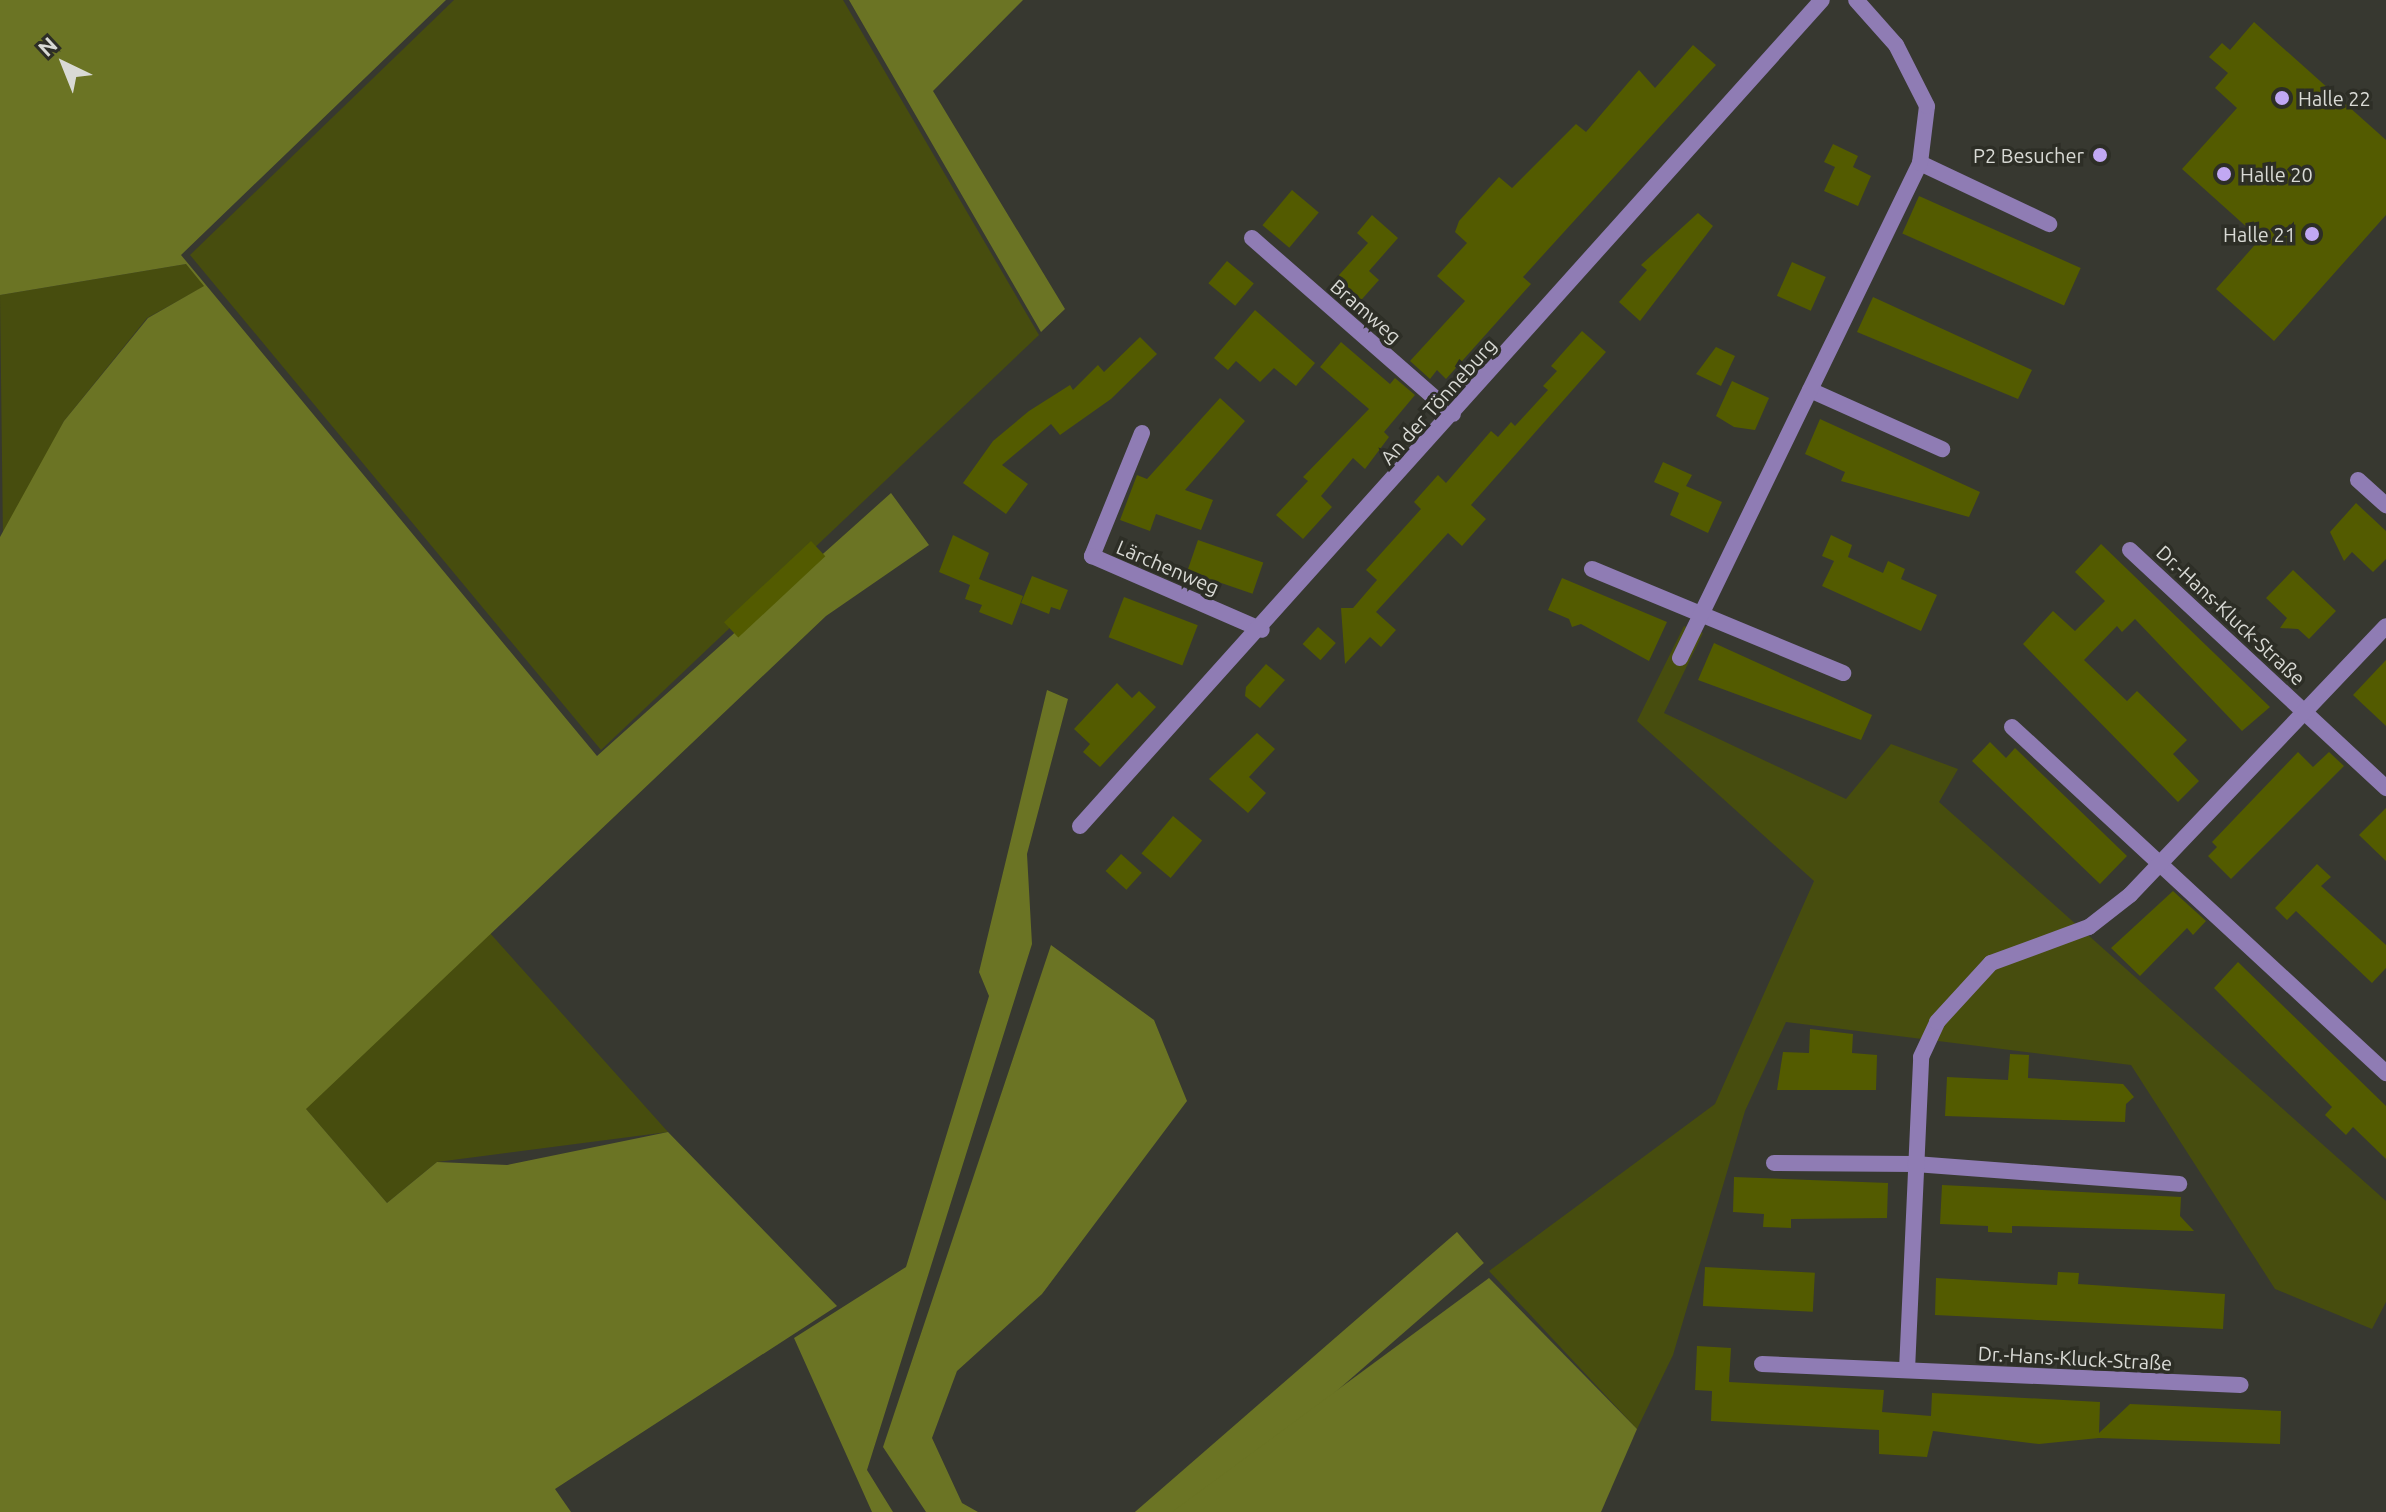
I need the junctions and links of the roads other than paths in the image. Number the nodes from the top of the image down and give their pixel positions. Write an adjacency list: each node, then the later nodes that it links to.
1 (1856, 0): 3 (street)
2 (1819, 1): 7 (street, An der Tönneburg)
3 (1920, 163): 4 (street); 6 (street)
4 (2049, 224)
5 (1252, 238): 7 (street, Bramweg)
6 (1810, 390): 9 (street); 14 (street)
7 (1453, 414): 16 (street, An der Tönneburg)
8 (1142, 433): 16 (street, Lärchenweg)
9 (1942, 449)
10 (2358, 480): 11 (street)
11 (2386, 505)
12 (2130, 550): 19 (street, Dr.-Hans-Kluck-Straße)
13 (1592, 569): 14 (street)
14 (1703, 611): 17 (street); 18 (street)
15 (2386, 626): 19 (street, Dr.-Hans-Kluck-Straße)
16 (1262, 630): 22 (street, An der Tönneburg)
17 (1680, 658)
18 (1843, 673)
19 (2305, 710): 21 (street, Dr.-Hans-Kluck-Straße); 23 (street, Dr.-Hans-Kluck-Straße)
20 (2012, 727): 23 (street)
21 (2386, 788)
22 (1080, 826)
23 (2163, 861): 24 (street); 26 (street, Dr.-Hans-Kluck-Straße)
24 (2386, 1073)
25 (1774, 1163): 26 (street)
26 (1915, 1164): 27 (street); 29 (street, Dr.-Hans-Kluck-Straße)
27 (2179, 1184)
28 (1762, 1364): 29 (street, Dr.-Hans-Kluck-Straße)
29 (1907, 1370): 30 (street, Dr.-Hans-Kluck-Straße)
30 (2241, 1385)

